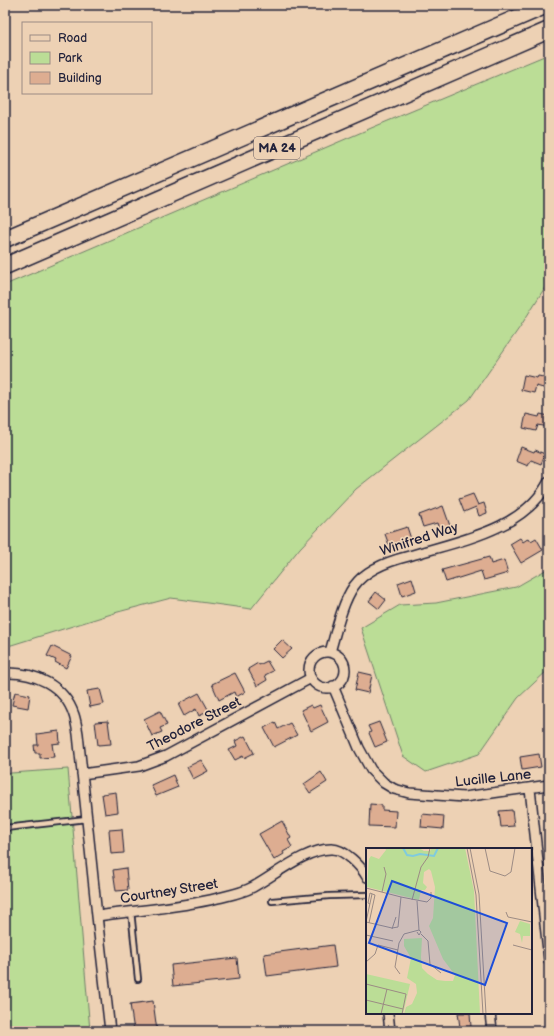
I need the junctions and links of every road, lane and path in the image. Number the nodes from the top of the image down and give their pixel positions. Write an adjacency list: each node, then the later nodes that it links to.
1 (547, 5): 3 (highway, MA 24)
2 (549, 30): 4 (highway, MA 24)
3 (5, 239)
4 (5, 266)
5 (549, 481): 6 (street, Winifred Way)
6 (330, 652): 8 (street); 9 (street)
7 (5, 673): 10 (street)
8 (311, 678): 9 (street); 10 (street, Theodore Street)
9 (333, 686): 12 (street, Lucille Lane)
10 (82, 774): 13 (street)
11 (549, 786): 12 (street, Lucille Lane)
12 (530, 789): 20 (street)
13 (87, 819): 14 (lane); 19 (street)
14 (5, 828)
15 (366, 876): 18 (street, Courtney Street)
16 (366, 895): 17 (lane)
17 (272, 901)
18 (131, 911): 19 (street, Courtney Street); 21 (lane)
19 (97, 916): 24 (street)
20 (549, 960)
21 (138, 979)
22 (388, 1014): 25 (street)
23 (490, 1014): 26 (street)
24 (110, 1031)
25 (390, 1031)
26 (492, 1031)

